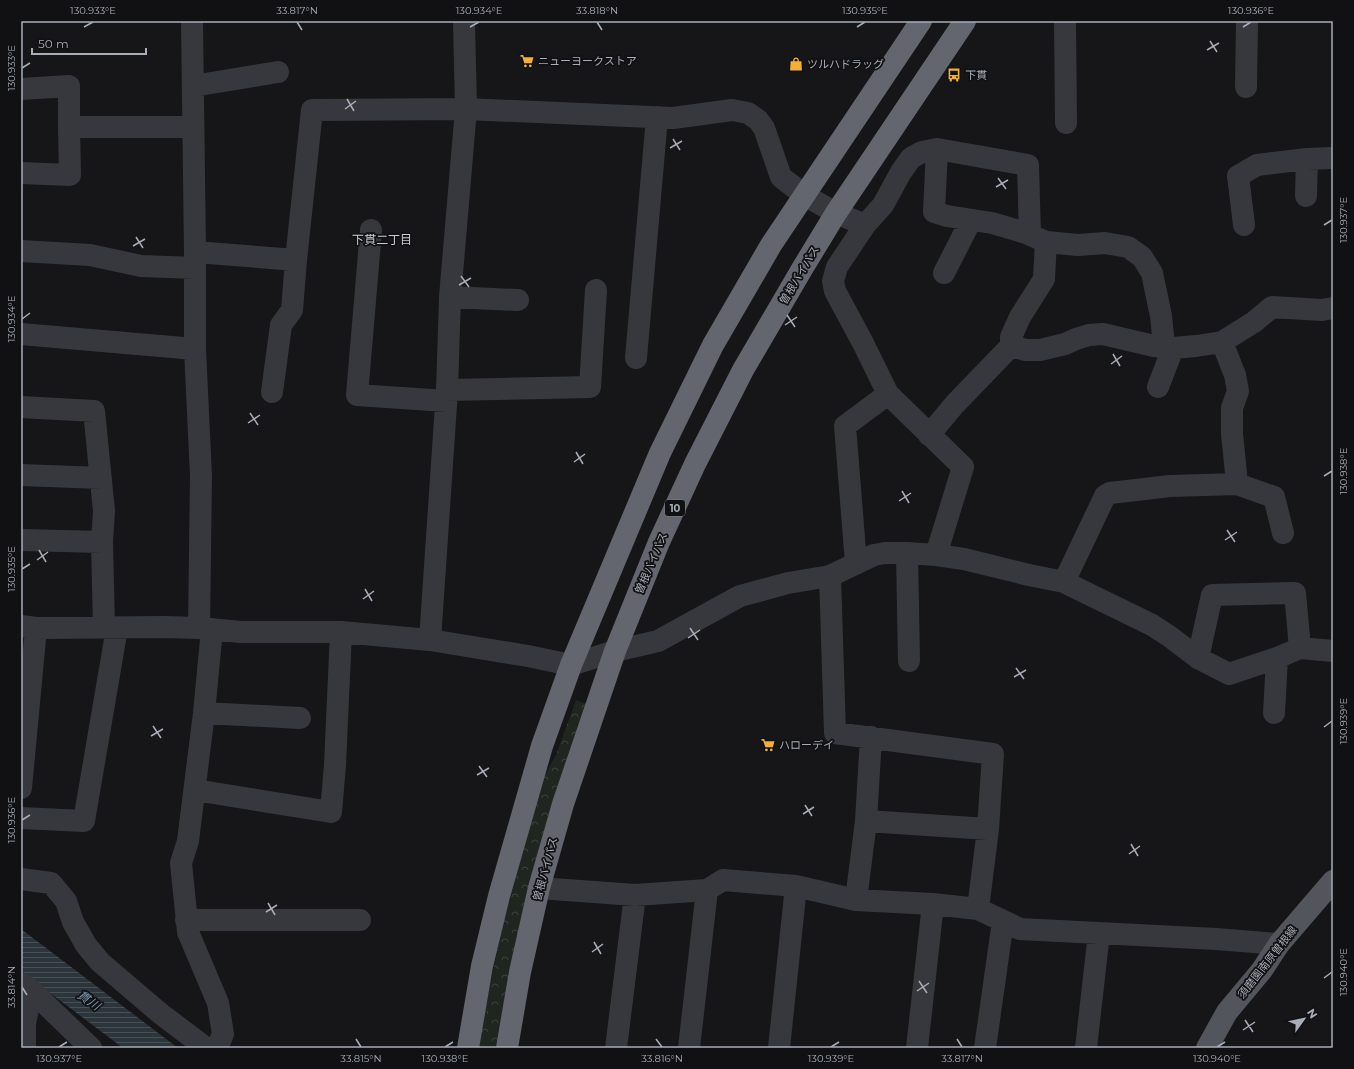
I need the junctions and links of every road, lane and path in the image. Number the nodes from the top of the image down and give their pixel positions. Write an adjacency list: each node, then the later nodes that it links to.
1 (193, 21): 8 (street)
2 (464, 21): 11 (street)
3 (921, 21): 20 (highway)
4 (965, 21): 22 (highway, 曽根バイパス / 10)
5 (1065, 21): 13 (street)
6 (1248, 21): 9 (street)
7 (278, 72): 8 (street)
8 (193, 86): 15 (street)
9 (1246, 87)
10 (21, 89): 14 (street)
11 (466, 109): 12 (street); 30 (street); 33 (street)
12 (657, 117): 20 (street); 41 (street)
13 (1066, 123)
14 (69, 127): 15 (street); 19 (street)
15 (193, 127): 29 (street)
16 (937, 149): 23 (street); 25 (street); 27 (street)
17 (1333, 158): 18 (street)
18 (1307, 159): 21 (street); 24 (street)
19 (21, 173)
20 (804, 195): 22 (street); 70 (highway)
21 (1306, 196)
22 (836, 213): 25 (street); 65 (highway, 曽根バイパス / 10)
23 (971, 220): 27 (street); 31 (street)
24 (1244, 225)
25 (865, 226): 44 (street)
26 (371, 230): 45 (street)
27 (1038, 238): 38 (street); 39 (street)
28 (21, 251): 29 (street)
29 (195, 260): 30 (street); 40 (street)
30 (296, 260): 43 (street)
31 (944, 273)
32 (596, 290): 45 (street)
33 (450, 297): 34 (street); 45 (street)
34 (518, 300)
35 (1333, 308): 37 (street)
36 (21, 334): 40 (street)
37 (1222, 342): 39 (street); 50 (street)
38 (1011, 346): 39 (street); 47 (street)
39 (1169, 347): 42 (street)
40 (195, 349): 61 (street)
41 (636, 358)
42 (1158, 386)
43 (272, 392)
44 (888, 394): 47 (street); 56 (street)
45 (446, 396): 63 (street)
46 (21, 407): 49 (street)
47 (929, 435): 55 (street)
48 (21, 475): 49 (street)
49 (101, 478): 53 (street)
50 (1237, 484): 51 (street); 58 (street)
51 (1283, 533)
52 (21, 540): 53 (street)
53 (102, 542): 60 (street)
54 (907, 553): 55 (street); 56 (street); 69 (street)
55 (936, 555): 58 (street)
56 (856, 562): 57 (street)
57 (830, 576): 65 (street); 74 (street)
58 (1064, 582): 67 (street)
59 (29, 627): 60 (street); 75 (street)
60 (110, 628): 61 (street); 77 (street)
61 (205, 628): 62 (street); 71 (street)
62 (341, 632): 63 (street); 76 (street)
63 (430, 640): 70 (street)
64 (1300, 648): 66 (street); 67 (street); 68 (street)
65 (616, 650): 70 (street); 83 (highway, 曽根バイパス / 10)
66 (1333, 651)
67 (1198, 658): 68 (street)
68 (1277, 658): 72 (street)
69 (909, 661)
70 (571, 665): 99 (highway)
71 (204, 713): 73 (street); 76 (street)
72 (1274, 713)
73 (300, 718)
74 (871, 737): 78 (street); 79 (street)
75 (21, 788)
76 (195, 790): 89 (street)
77 (21, 818)
78 (866, 821): 79 (street); 86 (street)
79 (988, 829): 88 (street)
80 (21, 879): 95 (street)
81 (1333, 881): 93 (main road, 須磨園南原曽根線)
82 (796, 886): 84 (street); 86 (street); 103 (street)
83 (539, 888): 85 (street); 100 (highway, 曽根バイパス / 10)
84 (707, 890): 85 (street); 102 (street)
85 (635, 895): 101 (street)
86 (856, 900): 87 (street)
87 (933, 904): 88 (street); 104 (street)
88 (978, 909): 91 (street)
89 (186, 920): 90 (street); 98 (street)
90 (360, 920)
91 (1003, 921): 92 (street); 105 (street)
92 (1099, 933): 93 (street); 106 (street)
93 (1279, 944): 107 (main road, 須磨園南原曽根線)
94 (27, 987): 96 (street); 97 (street)
95 (191, 1044)
96 (25, 1048)
97 (91, 1048)
98 (217, 1048)
99 (468, 1048)
100 (507, 1048)
101 (616, 1048)
102 (689, 1048)
103 (779, 1048)
104 (917, 1048)
105 (985, 1048)
106 (1086, 1048)
107 (1207, 1048)

